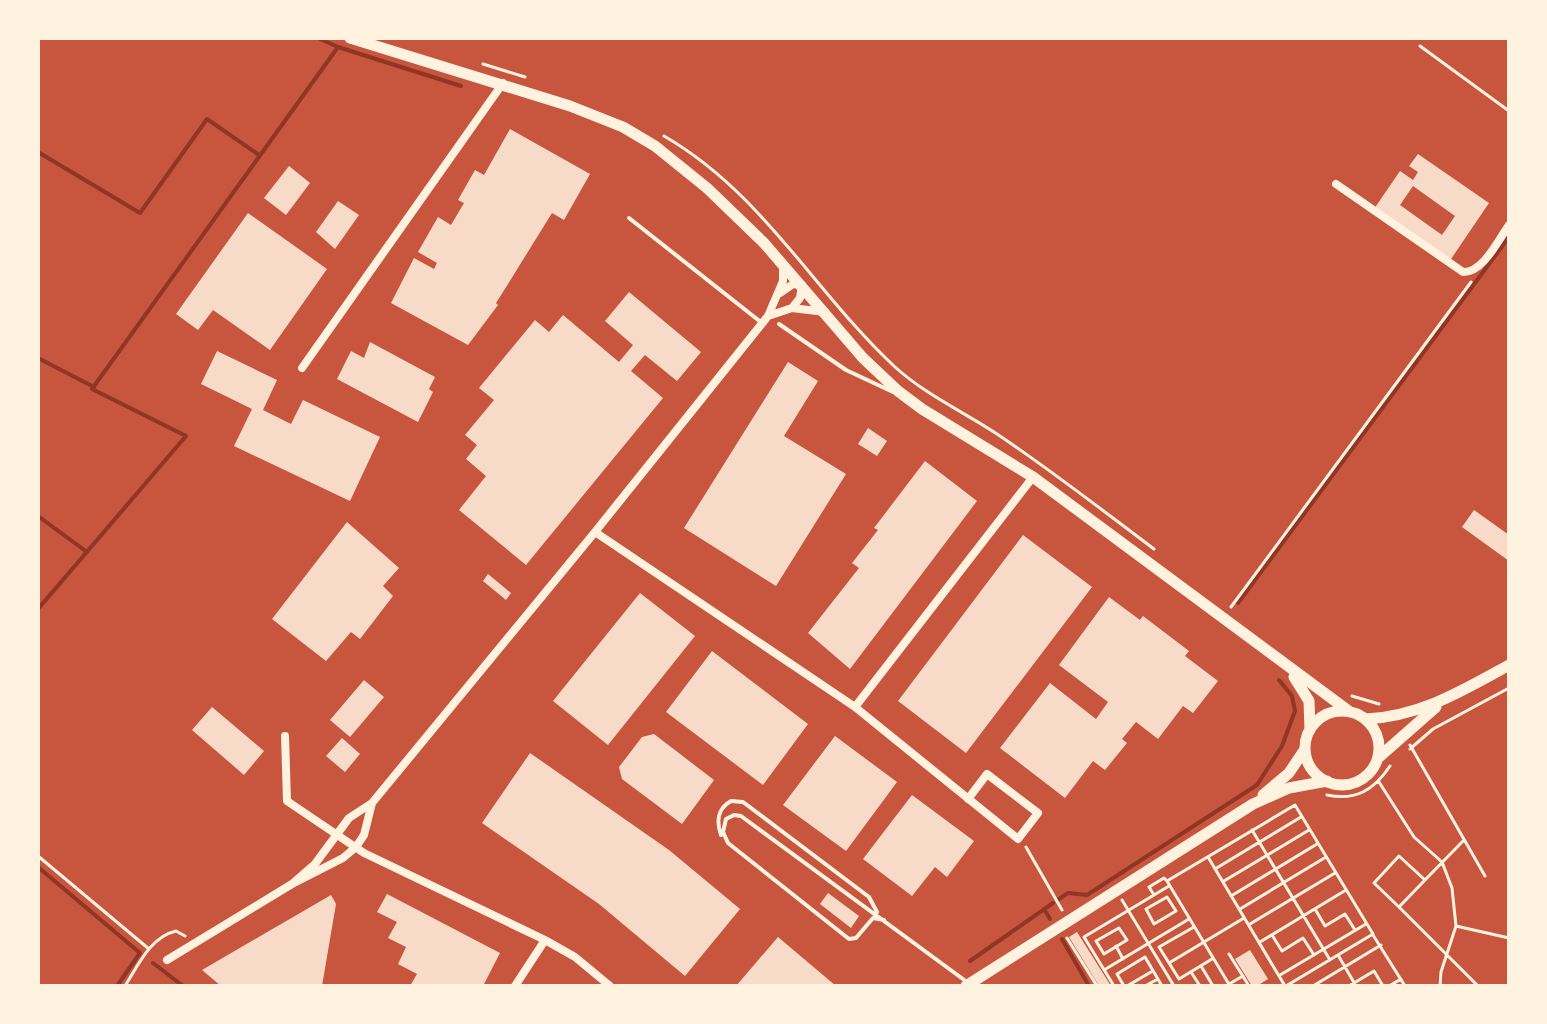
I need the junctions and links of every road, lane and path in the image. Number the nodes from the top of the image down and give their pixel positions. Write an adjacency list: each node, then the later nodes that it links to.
1 (350, 38): 5 (street)
2 (1420, 46): 6 (path)
3 (472, 61): 4 (path)
4 (528, 78)
5 (503, 83): 11 (street); 19 (street)
6 (1509, 111)
7 (662, 135): 23 (path)
8 (1336, 184): 12 (street)
9 (629, 218): 17 (lane)
10 (1509, 225): 12 (street)
11 (783, 263): 13 (street); 14 (street)
12 (1473, 271): 24 (path)
13 (802, 285): 14 (street); 15 (street); 16 (street)
14 (776, 297): 17 (street)
15 (792, 308): 16 (street); 17 (street)
16 (825, 312): 20 (street)
17 (765, 320): 22 (street)
18 (779, 324): 20 (lane)
19 (302, 368)
20 (909, 400): 21 (street)
21 (1033, 477): 25 (street); 29 (street)
22 (595, 532): 29 (street); 44 (street)
23 (1159, 553)
24 (1231, 607)
25 (1278, 659): 30 (street); 32 (street)
26 (1509, 665): 28 (street)
27 (1509, 688): 35 (path)
28 (1446, 700): 31 (street); 38 (street)
29 (855, 707): 43 (street)
30 (1350, 712): 31 (street); 32 (street)
31 (1365, 719): 38 (street)
32 (1310, 730): 36 (street)
33 (285, 736): 49 (street)
34 (1408, 742): 35 (path)
35 (1411, 748): 37 (path); 51 (path)
36 (1305, 749): 40 (street); 45 (street)
37 (1404, 753)
38 (1378, 758): 40 (street)
39 (1392, 763): 41 (path)
40 (1327, 781): 45 (street)
41 (1379, 782): 42 (path); 60 (path)
42 (1315, 794)
43 (968, 799): 50 (street); 50 (street)
44 (372, 803): 49 (street); 55 (street)
45 (1253, 804): 72 (street)
46 (1302, 816): 47 (path); 48 (path); 52 (path)
47 (1252, 830): 52 (path); 58 (path)
48 (1309, 830): 54 (path); 56 (path)
49 (337, 835): 55 (street); 69 (street)
50 (1020, 837): 97 (path)
51 (1464, 839): 60 (path); 65 (path)
52 (1259, 842): 56 (path); 62 (path)
53 (728, 843): 87 (lane); 87 (lane); 87 (lane)
54 (1318, 844): 59 (path); 63 (path)
55 (356, 847): 69 (street); 104 (street)
56 (1267, 855): 63 (path); 67 (path)
57 (38, 856): 111 (path)
58 (1208, 857): 62 (path); 71 (path)
59 (1326, 857): 64 (path); 68 (path)
60 (1442, 862): 66 (path); 93 (path)
61 (1168, 868): 70 (path)
62 (1215, 869): 67 (path)
63 (1275, 869): 68 (path); 75 (path)
64 (1335, 873): 73 (path); 76 (path)
65 (1485, 876)
66 (1425, 880): 79 (path); 79 (path)
67 (1223, 882): 75 (path)
68 (1283, 883): 76 (path); 81 (path)
69 (292, 884): 109 (street)
70 (1145, 884)
71 (1168, 884): 74 (path); 74 (path); 78 (path)
72 (1116, 889): 83 (path); 97 (street)
73 (1346, 890): 82 (path); 91 (path)
74 (1154, 895): 77 (path)
75 (1231, 896): 81 (path)
76 (1293, 898): 85 (path); 92 (path)
77 (1141, 902): 80 (path); 83 (path)
78 (1182, 907): 84 (path); 88 (path)
79 (1399, 907): 113 (path)
80 (1146, 909): 84 (path); 84 (path)
81 (1239, 909): 86 (path)
82 (1315, 909): 85 (path); 96 (path)
83 (1128, 910): 90 (path); 107 (path)
84 (1176, 911)
85 (1303, 916): 101 (path); 112 (path)
86 (1244, 918): 92 (path); 105 (path)
87 (883, 919): 136 (lane)
88 (1189, 919): 94 (path); 107 (path)
89 (1094, 922): 95 (path)
90 (1105, 924): 95 (path); 99 (path)
91 (1366, 924): 96 (path); 100 (path)
92 (1249, 925): 106 (path)
93 (1456, 926): 103 (path); 113 (path)
94 (1194, 927): 105 (path); 123 (path)
95 (1098, 928): 102 (path)
96 (1355, 930): 112 (path)
97 (1064, 931): 136 (street); 143 (path)
98 (1079, 931): 102 (path)
99 (1110, 933): 110 (path); 114 (path)
100 (1373, 934): 108 (path); 117 (path)
101 (1272, 935): 106 (path); 116 (path)
102 (1084, 937): 118 (path)
103 (1509, 938)
104 (545, 940): 141 (street); 142 (street)
105 (1203, 942): 120 (path); 123 (path)
106 (1259, 942): 130 (path)
107 (1148, 943): 119 (path); 137 (path)
108 (1381, 945): 125 (path); 134 (path)
109 (190, 946): 111 (path); 121 (street)
110 (1116, 946): 114 (path); 119 (path)
111 (149, 949): 140 (path)
112 (1323, 949): 116 (path); 122 (path)
113 (1446, 953): 155 (path); 156 (path)
114 (1104, 954): 118 (path)
115 (1229, 954): 129 (path)
116 (1314, 955): 130 (path)
117 (1338, 955): 122 (path); 125 (path)
118 (1097, 958): 126 (path)
119 (1123, 959): 126 (path)
120 (1213, 959): 124 (path); 138 (path)
121 (167, 960)
122 (1330, 960): 150 (path)
123 (1169, 963): 133 (path)
124 (1201, 966): 128 (path); 148 (path)
125 (1344, 967): 139 (path); 151 (path)
126 (1104, 970): 135 (path)
127 (1153, 971): 131 (path); 132 (path); 144 (path)
128 (1191, 972): 133 (path); 147 (path)
129 (1243, 976): 138 (path); 149 (path)
130 (1279, 976): 150 (path)
131 (1118, 977): 135 (path); 144 (path)
132 (1158, 979): 145 (path); 146 (path)
133 (1179, 979): 137 (path)
134 (1401, 979): 153 (path); 154 (path)
135 (1112, 984)
136 (967, 985)
137 (1171, 985)
138 (1228, 985)
139 (1353, 985): 152 (path)
140 (125, 986)
141 (515, 986)
142 (610, 986)
143 (1097, 986)
144 (1125, 986)
145 (1145, 986)
146 (1162, 986)
147 (1200, 986)
148 (1213, 986)
149 (1249, 986)
150 (1286, 986)
151 (1313, 986)
152 (1383, 986)
153 (1389, 986)
154 (1405, 986)
155 (1440, 986)
156 (1478, 986)

